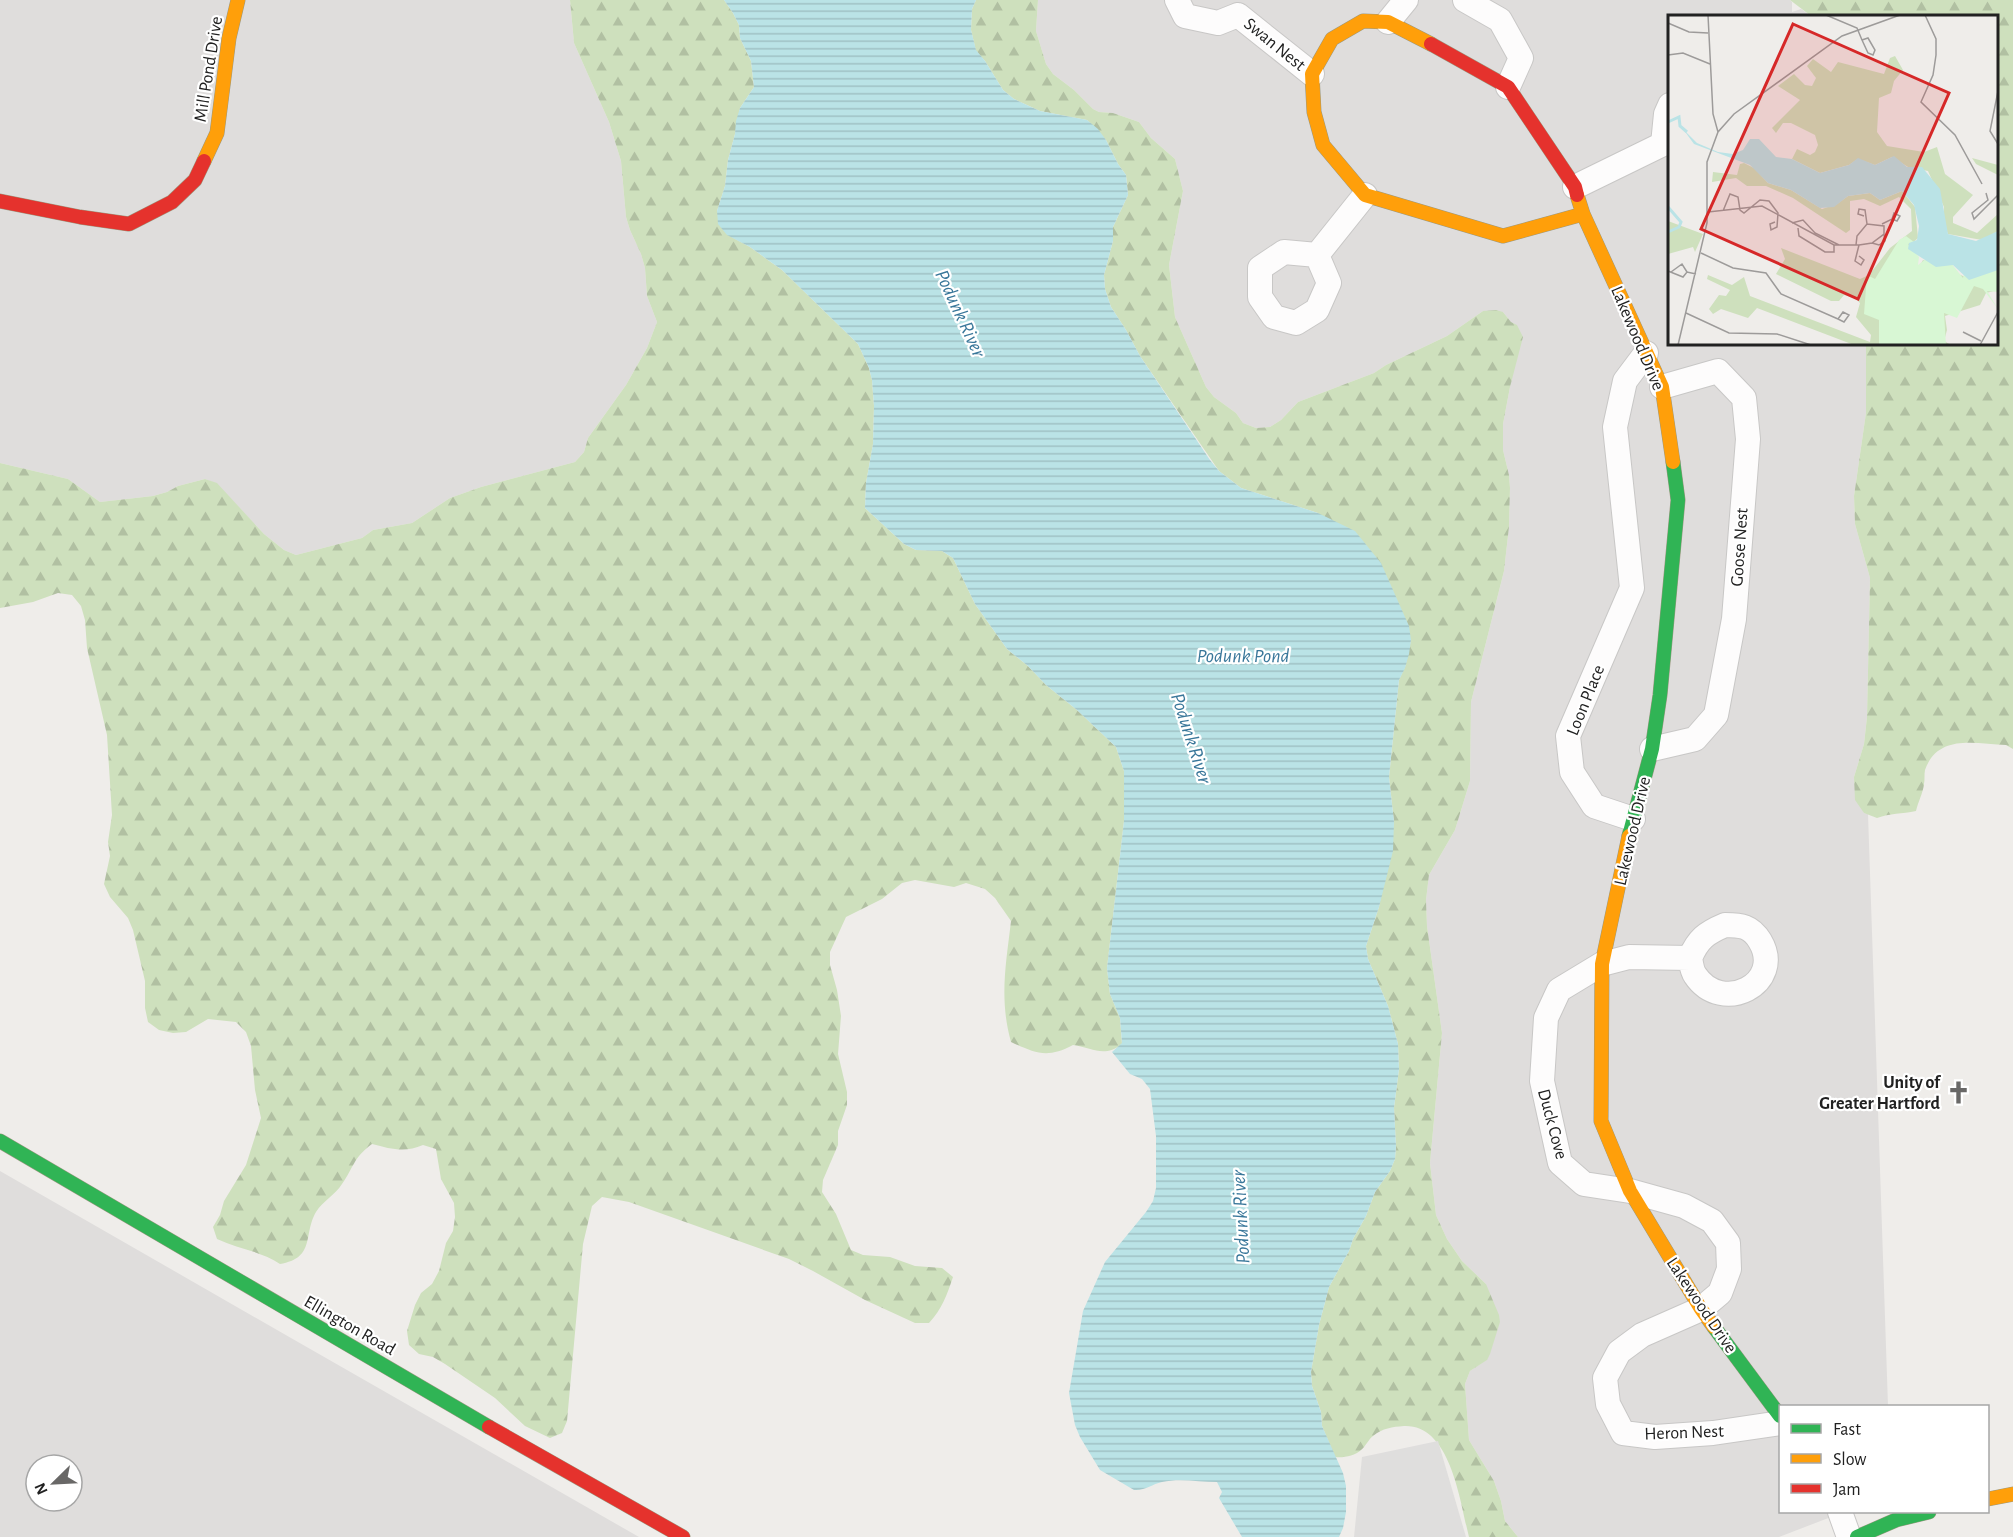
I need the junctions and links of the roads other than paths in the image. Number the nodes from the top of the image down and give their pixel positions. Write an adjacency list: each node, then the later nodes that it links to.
1 (238, 0): 13 (street, Mill Pond Drive)
2 (1177, 0): 5 (street, Swan Nest)
3 (1406, 0): 6 (street)
4 (1465, 0): 8 (street)
5 (1240, 7): 7 (street, Swan Nest)
6 (1388, 22): 7 (street); 8 (street, Lakewood Drive)
7 (1312, 74): 12 (street)
8 (1508, 87): 11 (street, Lakewood Drive)
9 (1668, 110): 10 (street)
10 (1666, 146): 11 (street)
11 (1575, 187): 14 (street, Lakewood Drive)
12 (1365, 195): 14 (street); 15 (street)
13 (0, 201)
14 (1583, 214): 16 (street, Lakewood Drive)
15 (1317, 255)
16 (1646, 353): 17 (street, Lakewood Drive); 18 (street, Loon Place)
17 (1662, 387): 19 (street, Lakewood Drive); 20 (street, Goose Nest)
18 (1632, 588): 19 (street); 21 (street, Loon Place)
19 (1670, 590): 20 (street, Lakewood Drive)
20 (1652, 748): 21 (street, Lakewood Drive)
21 (1633, 819): 23 (street, Lakewood Drive)
22 (1690, 958): 23 (street, Duck Cove)
23 (1602, 964): 25 (street, Lakewood Drive); 25 (street, Duck Cove)
24 (0, 1141): 33 (street, Ellington Road)
25 (1630, 1191): 26 (street, Lakewood Drive); 26 (street, Duck Cove)
26 (1701, 1309): 27 (street, Lakewood Drive); 28 (street, Heron Nest)
27 (1779, 1415)
28 (1779, 1424)
29 (2013, 1494): 30 (street)
30 (1989, 1499)
31 (1840, 1513): 34 (street)
32 (1925, 1513): 35 (street)
33 (683, 1537)
34 (1849, 1537)
35 (1857, 1537)

